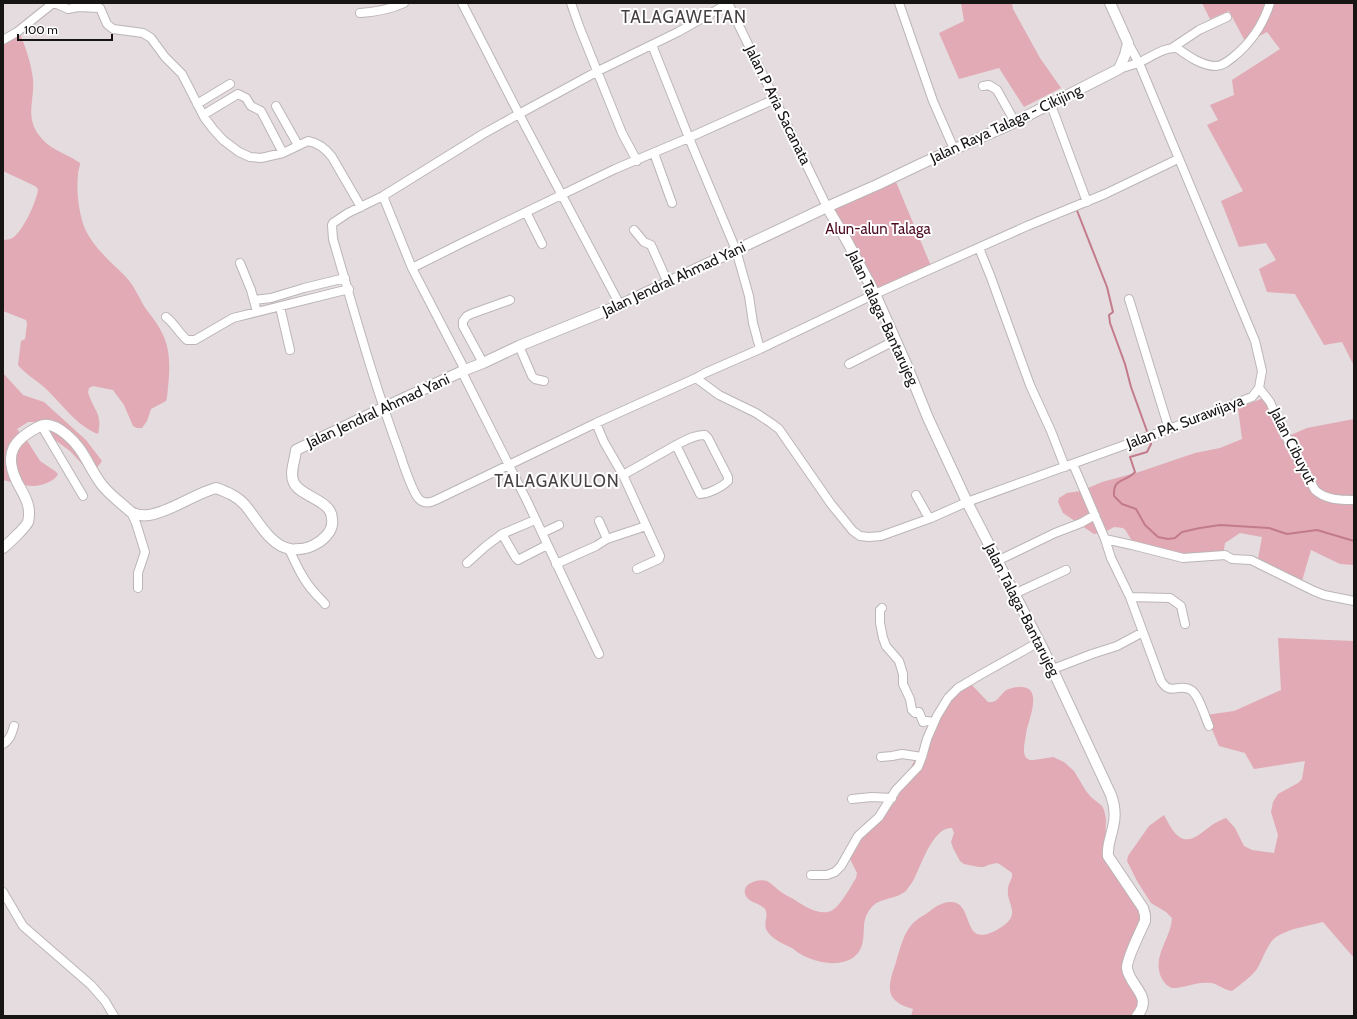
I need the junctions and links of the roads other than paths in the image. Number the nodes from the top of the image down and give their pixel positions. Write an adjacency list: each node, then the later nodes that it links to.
1 (404, 3): 8 (street)
2 (462, 3): 23 (street)
3 (571, 3): 16 (street)
4 (728, 3): 12 (street); 19 (street, Jalan P Aria Sacanata)
5 (899, 3): 28 (street)
6 (1110, 3): 11 (main road)
7 (1270, 3): 13 (street)
8 (360, 13)
9 (1227, 17): 13 (street)
10 (3, 40): 20 (street)
11 (1128, 43): 14 (street, Jalan PA. Surawijaya); 15 (main road)
12 (652, 45): 16 (street); 26 (street)
13 (1172, 48): 14 (street)
14 (1139, 63): 15 (street); 31 (street, Jalan PA. Surawijaya)
15 (1119, 68): 21 (main road, Jalan Raya Talaga - Cikijing)
16 (598, 71): 23 (street); 32 (street)
17 (230, 84): 20 (street)
18 (984, 86): 25 (street)
19 (775, 99): 26 (street); 38 (street, Jalan P Aria Sacanata)
20 (197, 104): 24 (street)
21 (1051, 105): 25 (main road, Jalan Raya Talaga - Cikijing); 35 (street)
22 (276, 106): 27 (street)
23 (519, 114): 33 (street); 34 (street)
24 (203, 115): 29 (street); 29 (street)
25 (1015, 122): 28 (main road, Jalan Raya Talaga - Cikijing)
26 (689, 138): 30 (street); 43 (street)
27 (298, 145): 29 (street); 37 (street)
28 (954, 149): 38 (main road, Jalan Raya Talaga - Cikijing)
29 (283, 153)
30 (654, 153): 32 (street); 36 (street)
31 (1178, 159): 35 (street); 66 (street, Jalan PA. Surawijaya)
32 (637, 161): 33 (street)
33 (562, 195): 39 (street); 53 (street)
34 (383, 196): 37 (street); 45 (street)
35 (1087, 202): 42 (street)
36 (672, 203)
37 (361, 207): 46 (street)
38 (827, 207): 43 (main road, Jalan Jendral Ahmad Yani); 49 (main road, Jalan Talaga-Bantarujeg)
39 (526, 212): 41 (street); 45 (street)
40 (634, 230): 47 (street)
41 (542, 244)
42 (979, 248): 49 (street); 73 (street)
43 (736, 250): 47 (main road, Jalan Jendral Ahmad Yani); 59 (street)
44 (240, 263): 51 (street)
45 (412, 268): 63 (street)
46 (345, 278): 48 (street); 51 (street)
47 (668, 283): 53 (main road, Jalan Jendral Ahmad Yani)
48 (349, 289): 54 (street); 67 (street)
49 (875, 294): 57 (main road, Jalan Talaga-Bantarujeg); 59 (street)
50 (1129, 299): 70 (street)
51 (254, 300): 55 (street)
52 (510, 300): 61 (street)
53 (620, 305): 58 (main road, Jalan Jendral Ahmad Yani)
54 (280, 307): 55 (street); 60 (street)
55 (257, 312): 56 (street)
56 (166, 317)
57 (896, 340): 62 (street); 78 (main road, Jalan Talaga-Bantarujeg)
58 (519, 346): 61 (main road, Jalan Jendral Ahmad Yani); 65 (street)
59 (760, 349): 64 (street)
60 (290, 350)
61 (483, 363): 63 (main road, Jalan Jendral Ahmad Yani)
62 (849, 364)
63 (463, 371): 67 (main road, Jalan Jendral Ahmad Yani); 72 (street)
64 (696, 378): 68 (street); 81 (street, Jalan PA. Surawijaya)
65 (544, 381)
66 (1259, 388): 70 (street, Jalan PA. Surawijaya); 77 (street, Jalan Cibuyut)
67 (383, 408): 72 (street); 92 (main road, Jalan Jendral Ahmad Yani)
68 (596, 423): 72 (street); 74 (street)
69 (41, 425): 76 (street); 79 (main road); 91 (main road)
70 (1169, 429): 73 (street, Jalan PA. Surawijaya)
71 (676, 445): 71 (street); 74 (street)
72 (509, 466): 82 (street)
73 (1069, 466): 78 (street, Jalan PA. Surawijaya); 80 (street)
74 (623, 475): 85 (street)
75 (916, 495): 81 (street)
76 (83, 496)
77 (1354, 500)
78 (967, 502): 81 (street, Jalan PA. Surawijaya); 93 (main road, Jalan Talaga-Bantarujeg)
79 (131, 512): 92 (main road); 98 (street)
80 (1095, 515): 89 (street); 93 (street)
81 (929, 518)
82 (535, 520): 86 (street); 87 (street)
83 (599, 521): 88 (street)
84 (559, 525): 86 (street)
85 (646, 526): 88 (street); 96 (street)
86 (542, 533): 90 (street)
87 (502, 534): 90 (street); 94 (street)
88 (607, 539): 95 (street)
89 (1104, 539): 100 (street); 101 (street)
90 (547, 545): 95 (street)
91 (3, 548)
92 (289, 549): 102 (street)
93 (997, 561): 99 (main road, Jalan Talaga-Bantarujeg)
94 (468, 563)
95 (556, 564): 107 (street)
96 (637, 569)
97 (1066, 570): 99 (street)
98 (138, 588)
99 (1014, 594): 106 (main road, Jalan Talaga-Bantarujeg)
100 (1130, 597): 104 (street); 105 (street)
101 (1354, 601)
102 (325, 604)
103 (882, 608): 109 (street)
104 (1185, 624)
105 (1143, 632): 108 (street); 111 (street)
106 (1039, 642): 108 (main road, Jalan Talaga-Bantarujeg); 109 (street)
107 (599, 654)
108 (1052, 669): 120 (main road, Jalan Talaga-Bantarujeg)
109 (934, 722): 114 (street)
110 (14, 726): 112 (street)
111 (1209, 726)
112 (3, 744)
113 (881, 757): 114 (street)
114 (922, 757): 115 (street)
115 (892, 798): 116 (street); 117 (street)
116 (852, 799)
117 (811, 875)
118 (3, 892): 119 (street)
119 (114, 1016)
120 (1137, 1016)

